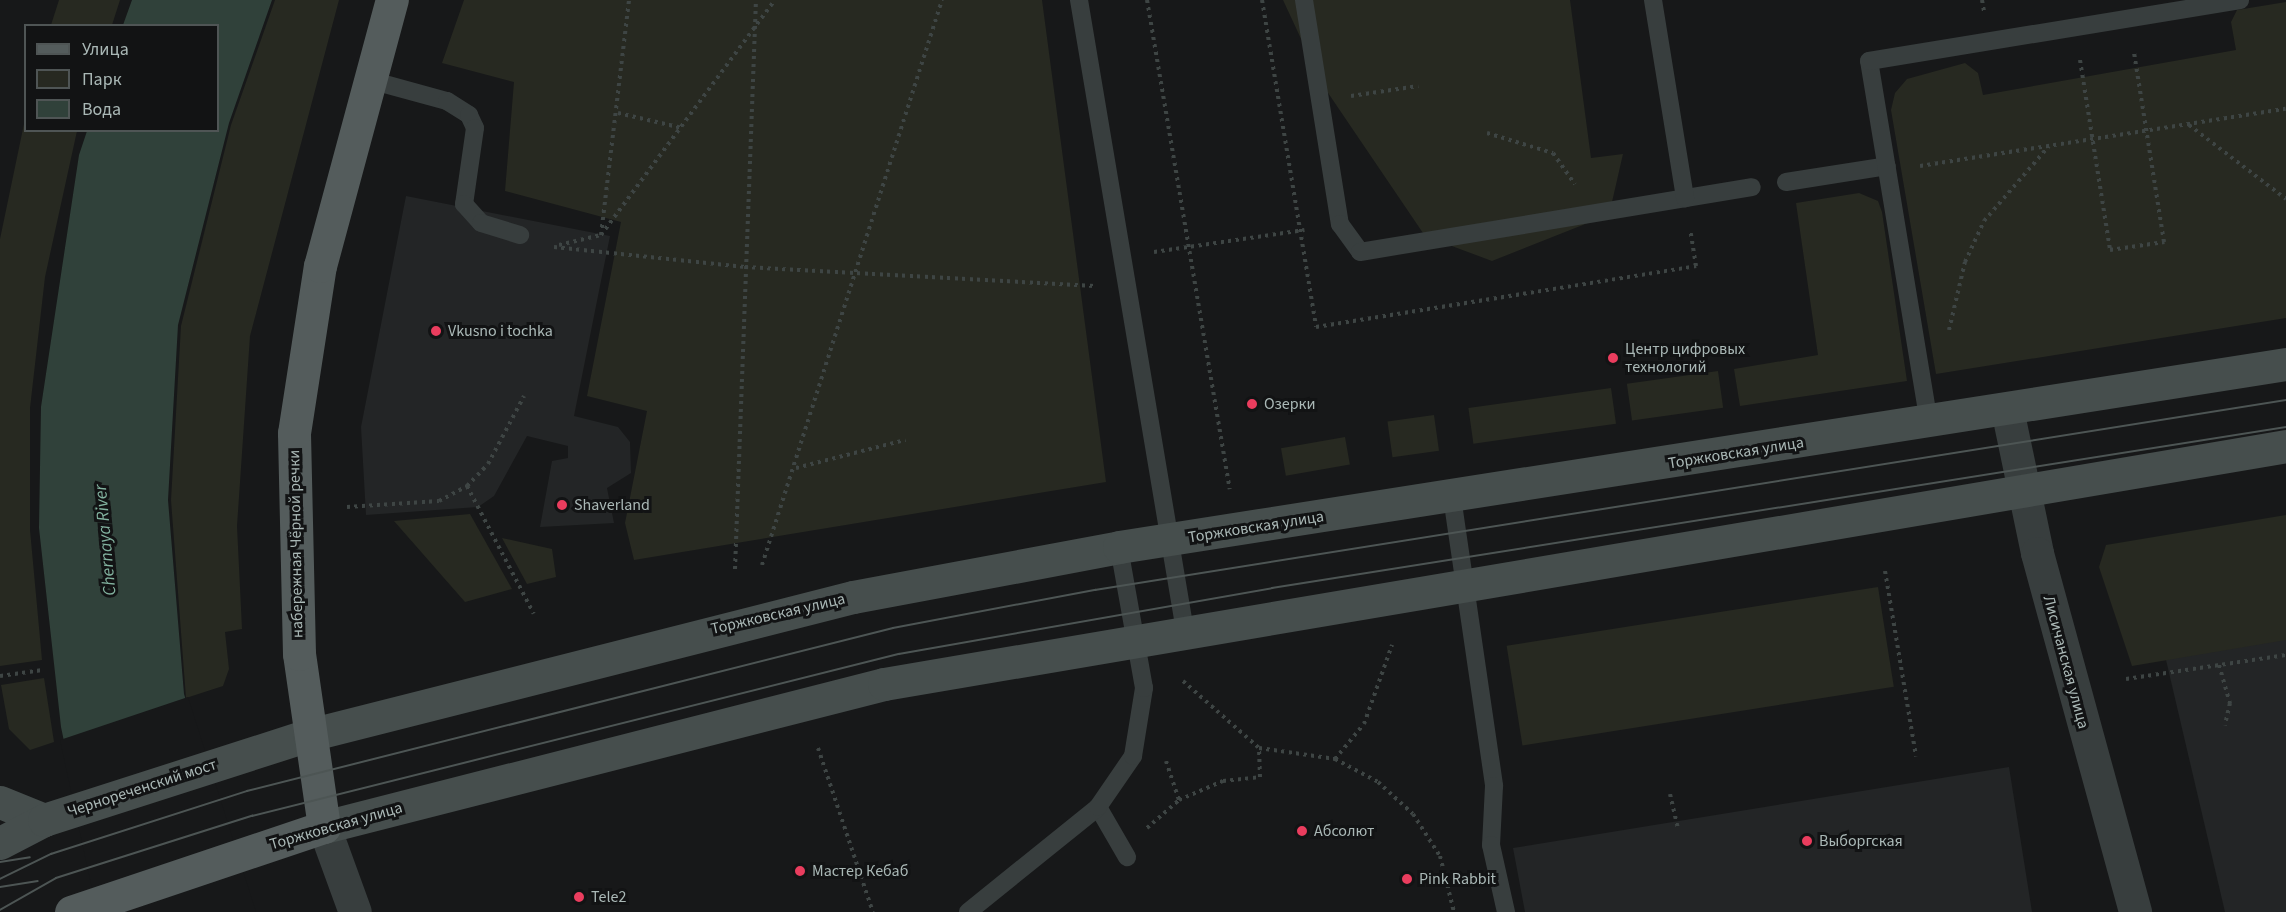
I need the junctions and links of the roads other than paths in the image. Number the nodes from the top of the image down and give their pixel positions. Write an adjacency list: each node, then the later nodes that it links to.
1 (392, 0): 6 (main road, набережная Чёрной речки)
2 (1079, 0): 18 (lane)
3 (1304, 0): 10 (lane)
4 (1653, 0): 10 (lane)
5 (2240, 0): 7 (lane)
6 (370, 80): 11 (lane); 23 (main road, набережная Чёрной речки)
7 (1887, 166): 8 (lane); 14 (lane)
8 (1786, 182)
9 (1752, 187): 10 (lane)
10 (1685, 198)
11 (520, 235)
12 (2286, 364): 13 (main road, Торжковская улица)
13 (2007, 410): 14 (main road, Торжковская улица); 16 (street, Лисичанская улица)
14 (1929, 423): 17 (main road, Торжковская улица)
15 (2286, 446): 16 (main road, Торжковская улица)
16 (2022, 490): 20 (main road, Торжковская улица); 35 (street, Лисичанская улица)
17 (1452, 497): 18 (main road, Торжковская улица); 20 (lane)
18 (1170, 540): 19 (main road, Торжковская улица); 21 (lane)
19 (1119, 547): 22 (lane); 23 (main road, Торжковская улица)
20 (1467, 585): 21 (main road, Торжковская улица); 34 (lane)
21 (1185, 631): 22 (main road, Торжковская улица)
22 (1134, 639): 26 (lane); 28 (main road, Торжковская улица)
23 (309, 735): 24 (main road, Торжковская улица); 28 (main road, набережная Чёрной речки)
24 (239, 755): 27 (main road, Чернореченский мост)
25 (0, 802): 27 (main road)
26 (1098, 807): 30 (lane); 33 (lane)
27 (45, 820): 29 (main road, Чернореченский мост)
28 (324, 827): 31 (main road, Торжковская улица); 32 (street, набережная Чёрной речки)
29 (0, 843)
30 (1127, 857)
31 (71, 912)
32 (355, 912)
33 (968, 912)
34 (1506, 912)
35 (2135, 912)

